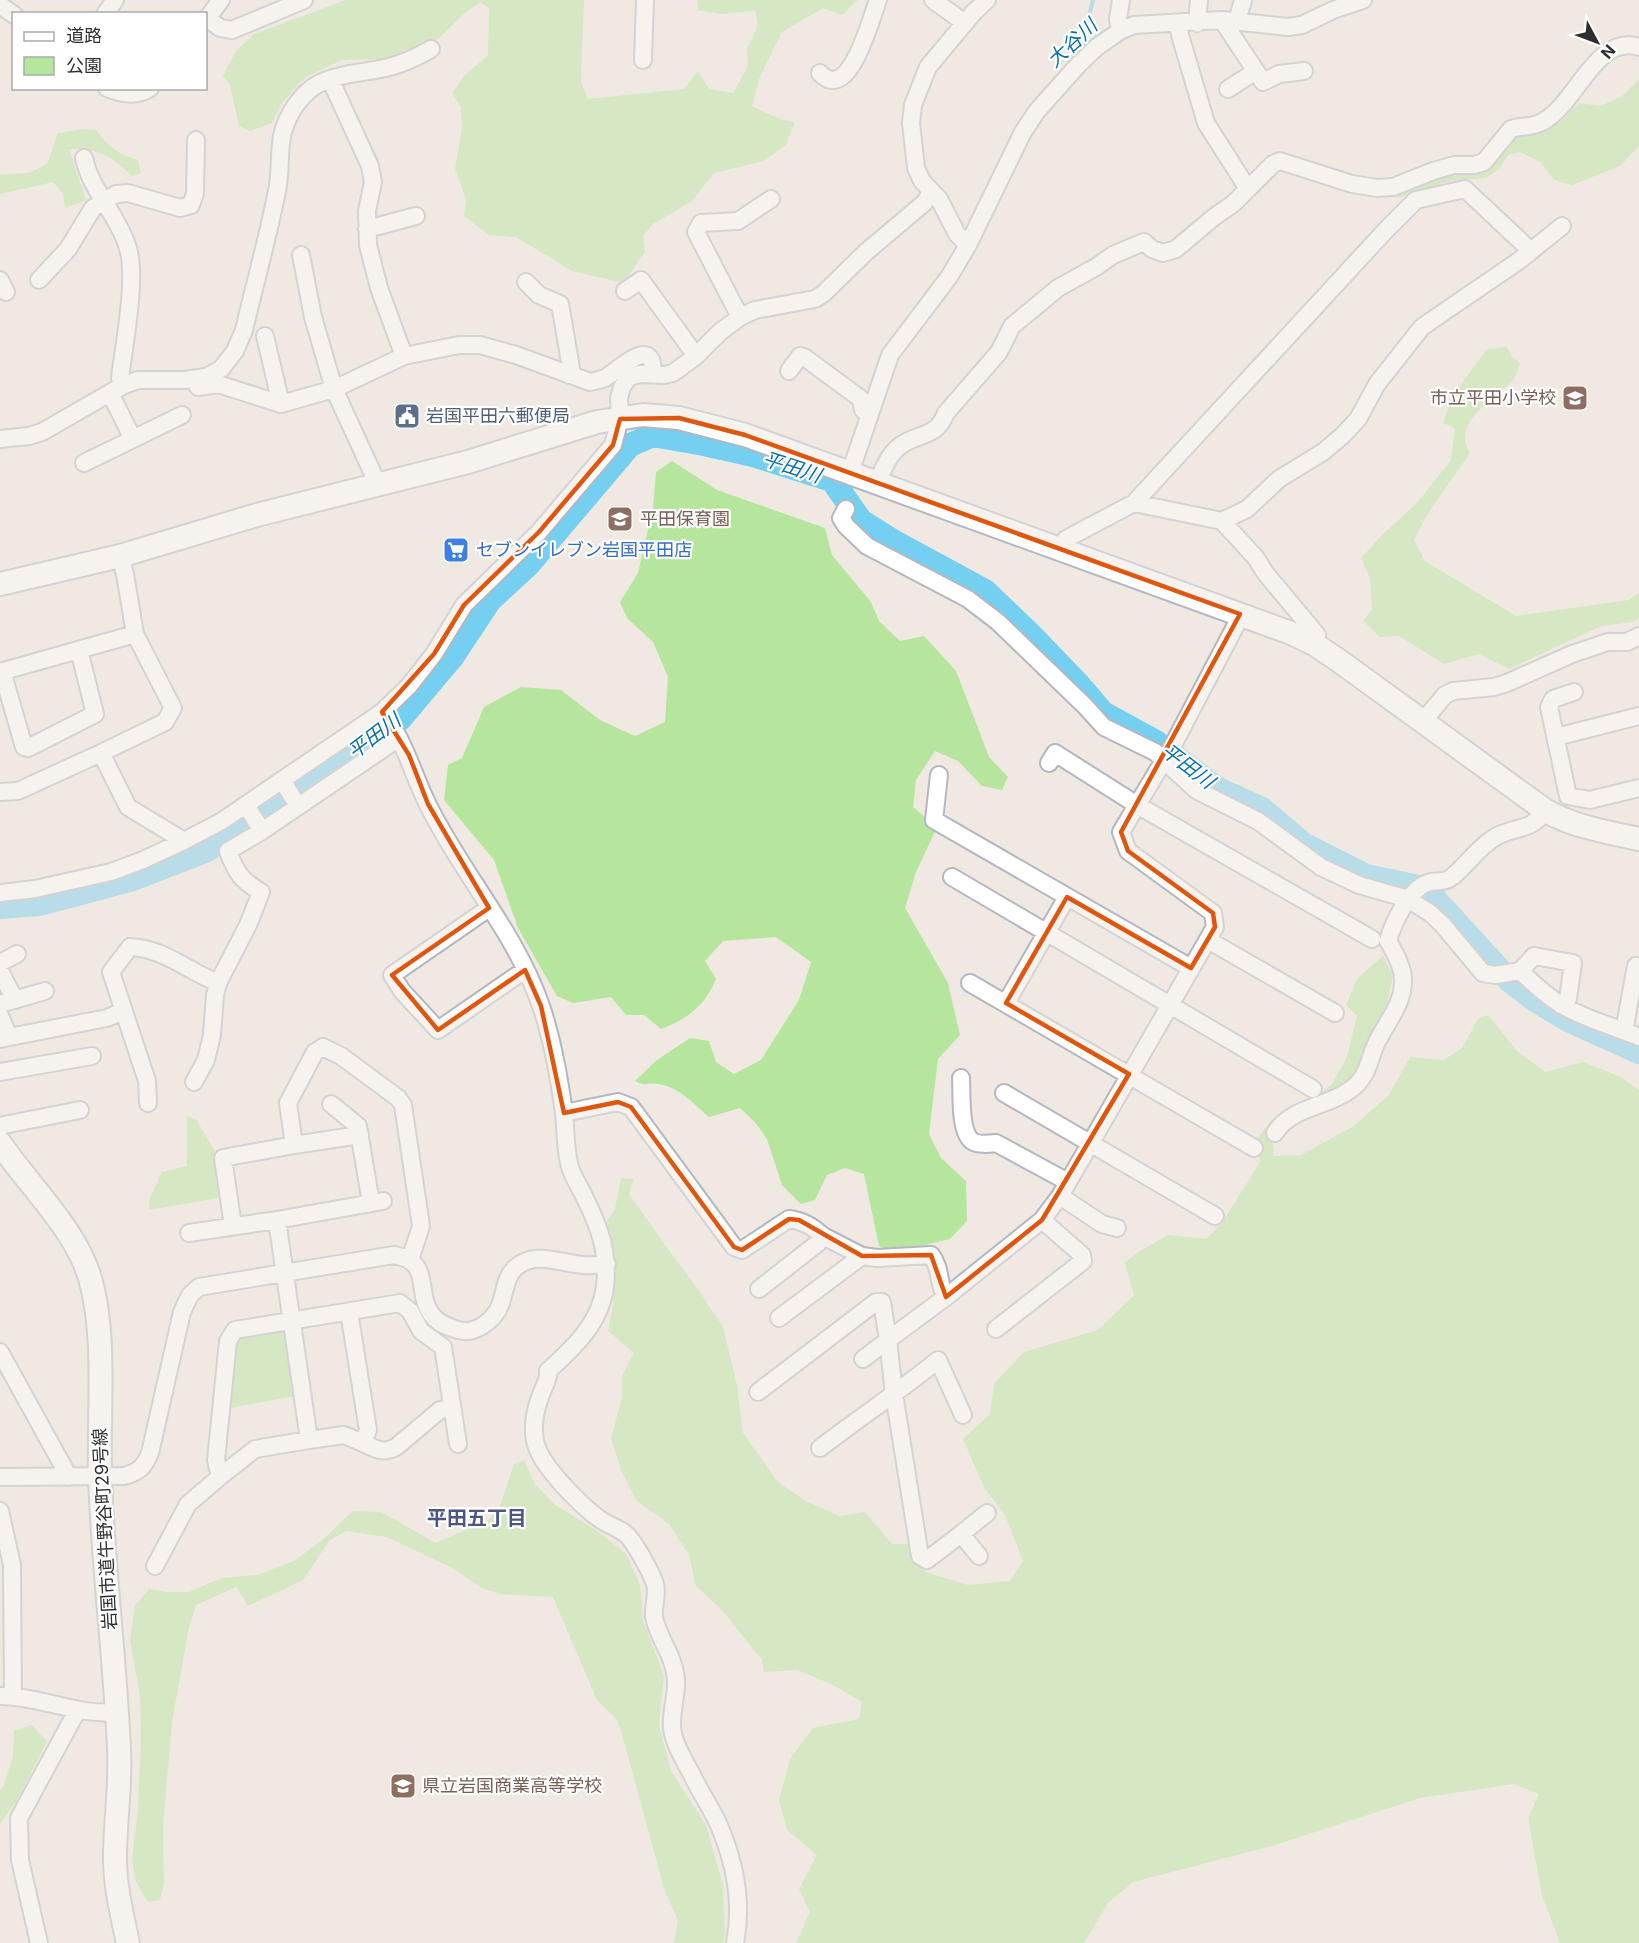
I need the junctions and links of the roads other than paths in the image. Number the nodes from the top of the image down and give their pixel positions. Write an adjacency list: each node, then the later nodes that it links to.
1 (221, 0): 11 (street)
2 (304, 0): 12 (street)
3 (645, 0): 18 (street)
4 (878, 0): 21 (street)
5 (933, 0): 13 (street)
6 (987, 0): 13 (street)
7 (1121, 0): 15 (street)
8 (1363, 0): 10 (street)
9 (1198, 13): 10 (street); 14 (street)
10 (1236, 13): 19 (street)
11 (207, 18)
12 (207, 20)
13 (965, 23): 29 (street)
14 (1178, 23): 15 (street); 28 (street)
15 (1119, 26): 35 (street)
16 (1639, 47): 28 (street)
17 (430, 48): 22 (street)
18 (643, 60)
19 (1256, 71): 20 (street); 23 (street)
20 (1304, 71)
21 (820, 73)
22 (330, 80): 34 (street); 48 (street)
23 (1228, 89)
24 (113, 90): 25 (street)
25 (147, 90)
26 (196, 140): 31 (street)
27 (84, 159): 31 (street)
28 (1248, 189): 59 (street)
29 (932, 192): 35 (street); 41 (street)
30 (771, 199): 41 (street)
31 (103, 201): 38 (street); 50 (street)
32 (416, 216): 34 (street)
33 (1562, 226): 36 (street)
34 (368, 229): 43 (street)
35 (968, 244): 53 (street)
36 (1530, 250): 61 (street); 63 (street)
37 (301, 255): 49 (street)
38 (39, 280)
39 (526, 282): 47 (street)
40 (625, 291): 44 (street)
41 (740, 317): 44 (street)
42 (265, 336): 51 (street)
43 (404, 356): 47 (street); 49 (street)
44 (696, 356): 46 (street)
45 (789, 371): 53 (street)
46 (653, 374): 47 (street); 54 (street)
47 (569, 375)
48 (152, 380): 50 (street); 51 (street)
49 (334, 389): 51 (street); 60 (street)
50 (116, 390): 55 (street); 56 (street)
51 (281, 404)
52 (182, 415): 56 (street)
53 (870, 415): 58 (street)
54 (620, 419): 58 (street); 60 (street); 76 (street)
55 (0, 439)
56 (133, 439): 57 (street)
57 (84, 464)
58 (850, 473): 59 (street)
59 (877, 483): 64 (street)
60 (376, 484): 65 (street)
61 (1134, 503): 63 (street); 64 (street)
62 (846, 509): 79 (street)
63 (1222, 521): 70 (street)
64 (1059, 549): 67 (street)
65 (120, 556): 66 (street); 68 (street)
66 (0, 584)
67 (1240, 614): 70 (street); 79 (street)
68 (135, 634): 71 (street); 78 (street)
69 (1639, 636): 75 (street)
70 (1314, 644): 75 (street)
71 (79, 650): 72 (street); 72 (street)
72 (1, 671)
73 (1574, 692): 77 (street)
74 (1639, 716): 77 (street)
75 (1423, 721): 88 (street)
76 (391, 725): 82 (street); 86 (street); 96 (street)
77 (1556, 737): 83 (street)
78 (101, 753): 84 (street); 91 (street)
79 (1167, 753): 85 (street); 94 (street)
80 (1049, 763): 85 (street)
81 (939, 775): 95 (street)
82 (284, 783): 86 (street); 87 (street)
83 (1639, 788)
84 (0, 792)
85 (1137, 804): 98 (street); 99 (street)
86 (297, 805): 89 (street)
87 (248, 807): 89 (street); 91 (street)
88 (1546, 811): 90 (street); 94 (street)
89 (261, 829): 107 (street)
90 (1639, 839)
91 (184, 841): 93 (street)
92 (952, 878): 97 (street)
93 (0, 893)
94 (1415, 893): 106 (street); 131 (street)
95 (1067, 897): 97 (street); 103 (street)
96 (489, 908): 105 (street); 105 (street)
97 (1046, 933): 111 (street); 112 (street)
98 (1371, 939)
99 (1208, 940): 103 (street); 115 (street)
100 (17, 954): 101 (street)
101 (0, 963)
102 (1636, 966): 117 (street)
103 (1191, 968): 112 (street)
104 (0, 971): 110 (street)
105 (526, 972): 129 (street)
106 (1517, 972): 113 (street); 113 (street)
107 (218, 983): 114 (street); 123 (street)
108 (970, 983): 111 (street)
109 (45, 991): 110 (street)
110 (8, 1002)
111 (1006, 1003): 121 (street)
112 (1169, 1005): 121 (street); 124 (street)
113 (1562, 1005): 117 (street)
114 (123, 1011): 118 (street); 126 (street)
115 (1335, 1013)
116 (0, 1016): 118 (street)
117 (1631, 1034)
118 (4, 1038)
119 (92, 1056): 120 (street)
120 (0, 1072)
121 (1129, 1074): 133 (street); 135 (street)
122 (961, 1078): 137 (street)
123 (194, 1082)
124 (1313, 1089)
125 (1004, 1094): 133 (street)
126 (148, 1103)
127 (331, 1104): 132 (street)
128 (80, 1110): 130 (street)
129 (564, 1113): 144 (street); 147 (street)
130 (0, 1127)
131 (1275, 1133)
132 (360, 1135): 134 (street); 140 (street)
133 (1090, 1144): 137 (street); 138 (street)
134 (294, 1145): 141 (street); 146 (street)
135 (1254, 1148)
136 (2, 1150): 167 (street, 岩国市道牛野谷町29号線)
137 (1064, 1189): 139 (street); 142 (street)
138 (1215, 1216)
139 (1042, 1220): 150 (street); 154 (street)
140 (277, 1221): 141 (street); 148 (street)
141 (233, 1226): 143 (street)
142 (1117, 1228)
143 (189, 1233)
144 (823, 1236): 145 (street); 149 (street)
145 (862, 1256): 150 (street); 152 (street)
146 (410, 1260): 147 (street); 148 (street)
147 (607, 1264): 182 (street)
148 (284, 1272): 153 (street); 167 (street)
149 (759, 1288)
150 (946, 1297): 155 (street)
151 (350, 1312): 153 (street); 160 (street); 163 (street)
152 (779, 1318)
153 (291, 1321): 162 (street); 166 (street)
154 (996, 1329)
155 (888, 1340): 157 (street); 158 (street); 159 (street)
156 (0, 1352): 169 (street)
157 (863, 1359)
158 (758, 1392)
159 (894, 1394): 161 (street); 165 (street); 172 (street)
160 (451, 1408): 163 (street); 164 (street)
161 (963, 1414)
162 (309, 1440): 163 (street); 166 (street)
163 (363, 1443)
164 (458, 1444)
165 (820, 1448)
166 (222, 1475): 175 (street)
167 (100, 1476): 169 (street); 179 (street, 岩国市道牛野谷町29号線)
168 (0, 1477): 169 (street)
169 (69, 1477)
170 (0, 1511): 173 (street)
171 (987, 1513): 172 (street)
172 (961, 1534): 174 (street)
173 (3, 1543): 176 (street)
174 (979, 1556)
175 (155, 1566)
176 (7, 1618): 177 (street)
177 (6, 1696): 178 (street)
178 (77, 1711): 179 (street); 180 (street)
179 (117, 1712): 181 (street, 岩国市道牛野谷町29号線)
180 (39, 1943)
181 (128, 1943)
182 (735, 1943)

